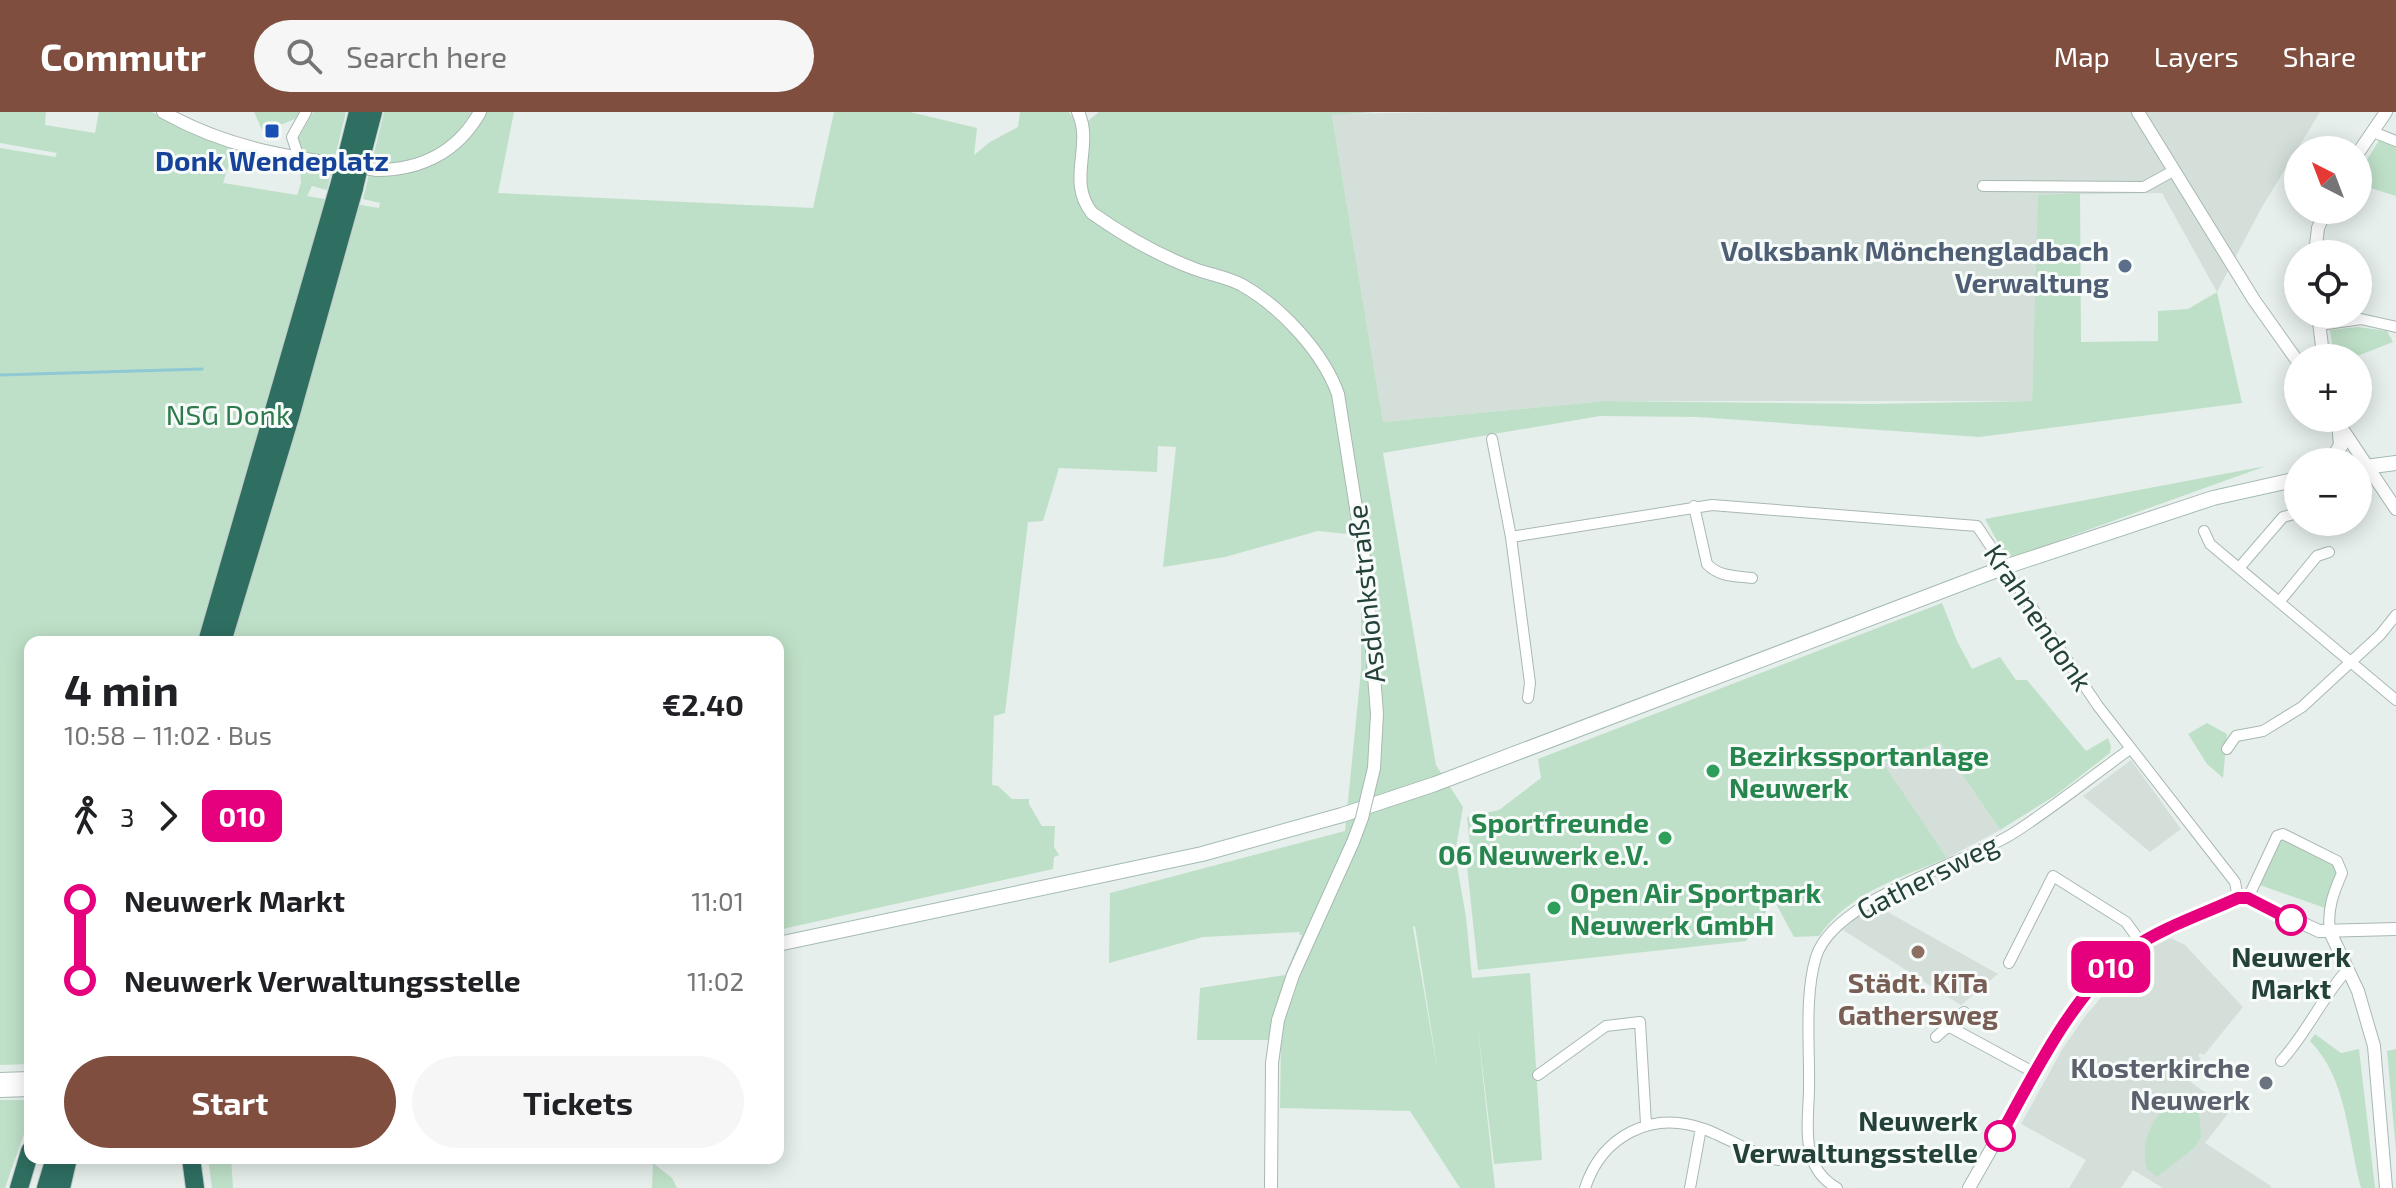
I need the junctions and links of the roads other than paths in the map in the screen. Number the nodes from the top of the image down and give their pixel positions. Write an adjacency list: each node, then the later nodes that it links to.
1 (163, 112): 13 (street)
2 (306, 112): 13 (street)
3 (358, 112): 12 (highway)
4 (373, 112): 12 (highway)
5 (480, 112): 13 (street)
6 (2138, 112): 14 (street)
7 (2386, 112): 9 (street)
8 (1084, 115): 74 (street, Asdonkstraße, bridge)
9 (2373, 132): 10 (street); 11 (street)
10 (2370, 136)
11 (2396, 141)
12 (355, 153): 16 (highway, bridge)
13 (299, 158)
14 (2173, 171): 15 (street); 19 (street)
15 (1983, 186)
16 (346, 187): 36 (highway); 37 (highway)
17 (2372, 320): 18 (street)
18 (2396, 327)
19 (2285, 344)
20 (1492, 439): 29 (street)
21 (2396, 463): 22 (main road)
22 (2372, 466)
23 (2372, 478): 26 (street)
24 (2284, 482): 31 (main road)
25 (1694, 506): 29 (street, Krahnendonk); 31 (street, Krahnendonk); 33 (street)
26 (2396, 509)
27 (2284, 517): 32 (street)
28 (2204, 531): 32 (street)
29 (1511, 537): 39 (street)
30 (2329, 552): 34 (street)
31 (2005, 567): 41 (street, Krahnendonk); 46 (main road)
32 (2239, 568): 34 (street)
33 (1752, 578)
34 (2280, 601): 38 (street)
35 (2396, 615): 38 (street)
36 (209, 636)
37 (224, 636)
38 (2352, 663): 40 (street); 42 (street)
39 (1528, 698)
40 (2396, 700)
41 (2130, 749): 43 (street, Krahnendonk); 62 (street, Gathersweg)
42 (2227, 749)
43 (2243, 898): 45 (street); 45 (street); 47 (street)
44 (2396, 929): 45 (street)
45 (2330, 932): 49 (street)
46 (784, 943)
47 (2141, 943): 48 (street); 54 (street)
48 (2009, 963)
49 (2348, 969): 53 (street); 78 (street)
50 (1964, 1012): 51 (street)
51 (1948, 1026): 52 (street); 54 (street)
52 (1936, 1037)
53 (2281, 1061)
54 (2035, 1073): 68 (street)
55 (1538, 1075): 60 (street)
56 (0, 1080): 57 (main road)
57 (24, 1084)
58 (24, 1085): 59 (main road)
59 (0, 1090)
60 (1646, 1124): 61 (street); 75 (street)
61 (1701, 1128): 62 (street); 76 (street)
62 (1809, 1152): 77 (street)
63 (26, 1164): 69 (highway)
64 (39, 1164): 70 (highway)
65 (53, 1164): 71 (highway)
66 (67, 1164): 72 (highway)
67 (195, 1164): 73 (highway)
68 (1972, 1187)
69 (19, 1188)
70 (32, 1188)
71 (46, 1188)
72 (61, 1188)
73 (198, 1188)
74 (1271, 1188)
75 (1585, 1188)
76 (1690, 1188)
77 (1837, 1188)
78 (2386, 1188)

